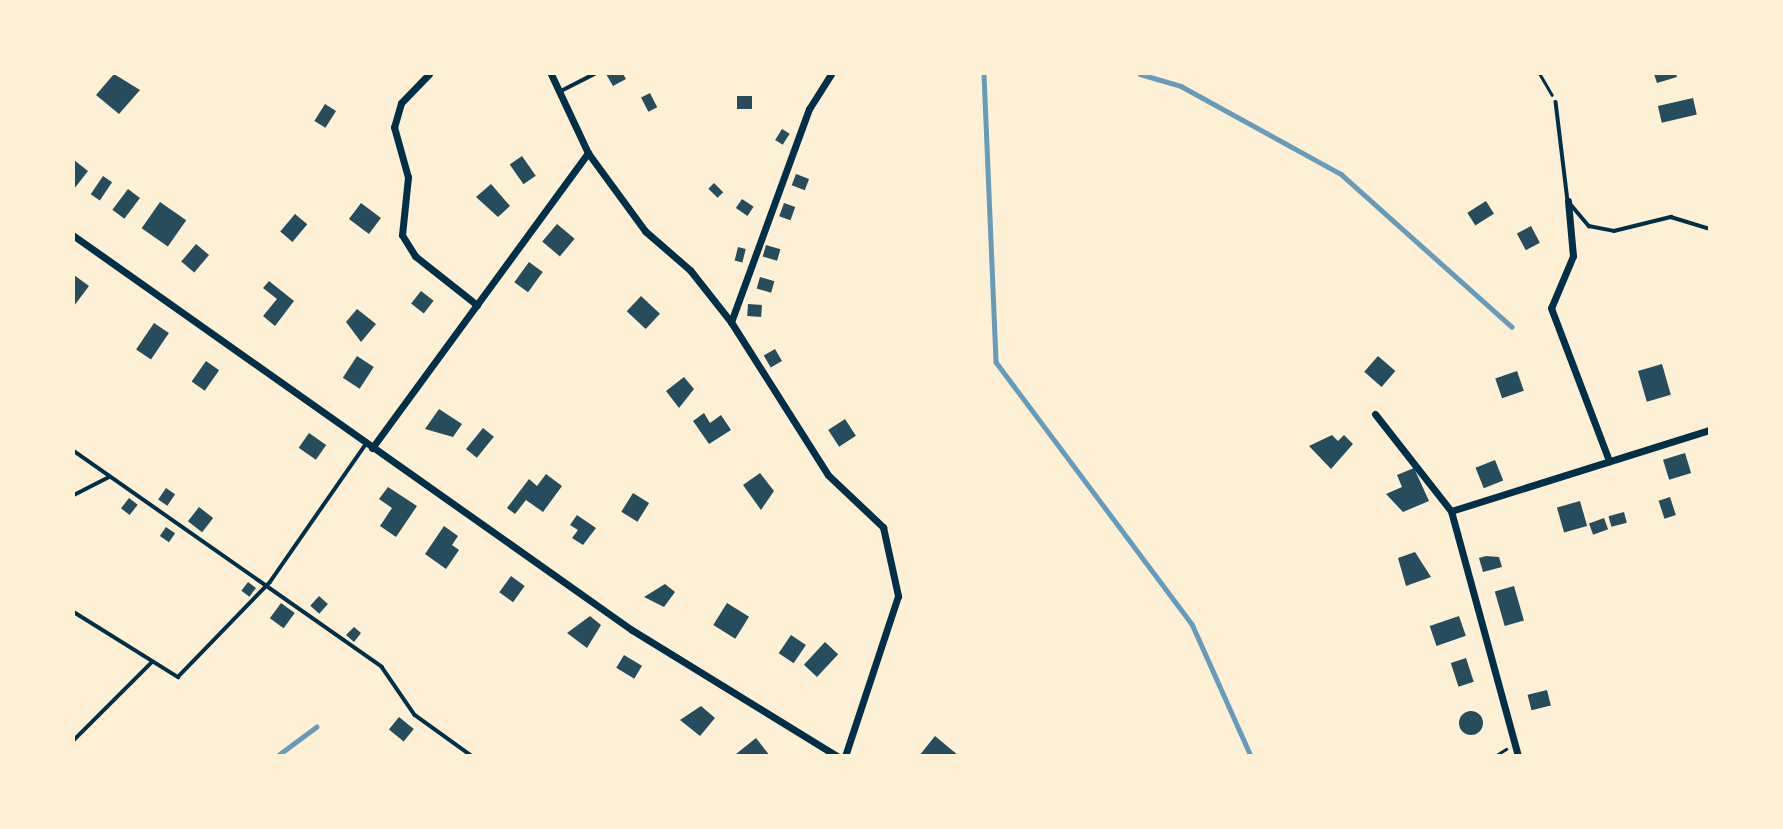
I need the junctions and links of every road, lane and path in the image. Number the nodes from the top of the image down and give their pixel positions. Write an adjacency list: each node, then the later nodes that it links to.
1 (429, 74): 12 (street)
2 (551, 74): 6 (street)
3 (594, 74): 6 (lane)
4 (831, 74): 13 (street)
5 (1540, 74): 7 (path)
6 (563, 90): 8 (street)
7 (1556, 102): 9 (lane)
8 (588, 153): 12 (street); 13 (street)
9 (1568, 201): 10 (lane); 18 (street)
10 (1710, 229)
11 (74, 236): 16 (street)
12 (477, 305): 16 (street)
13 (731, 323): 28 (street)
14 (1375, 414): 21 (street)
15 (1710, 430): 18 (street)
16 (369, 446): 22 (lane); 27 (street)
17 (74, 451): 19 (lane)
18 (1609, 461): 21 (street)
19 (108, 477): 20 (lane); 22 (lane)
20 (74, 495)
21 (1451, 511): 29 (street)
22 (264, 588): 24 (lane); 26 (lane)
23 (74, 612): 24 (lane)
24 (152, 662): 25 (lane)
25 (74, 740)
26 (472, 755)
27 (837, 755)
28 (845, 755)
29 (1518, 755)

